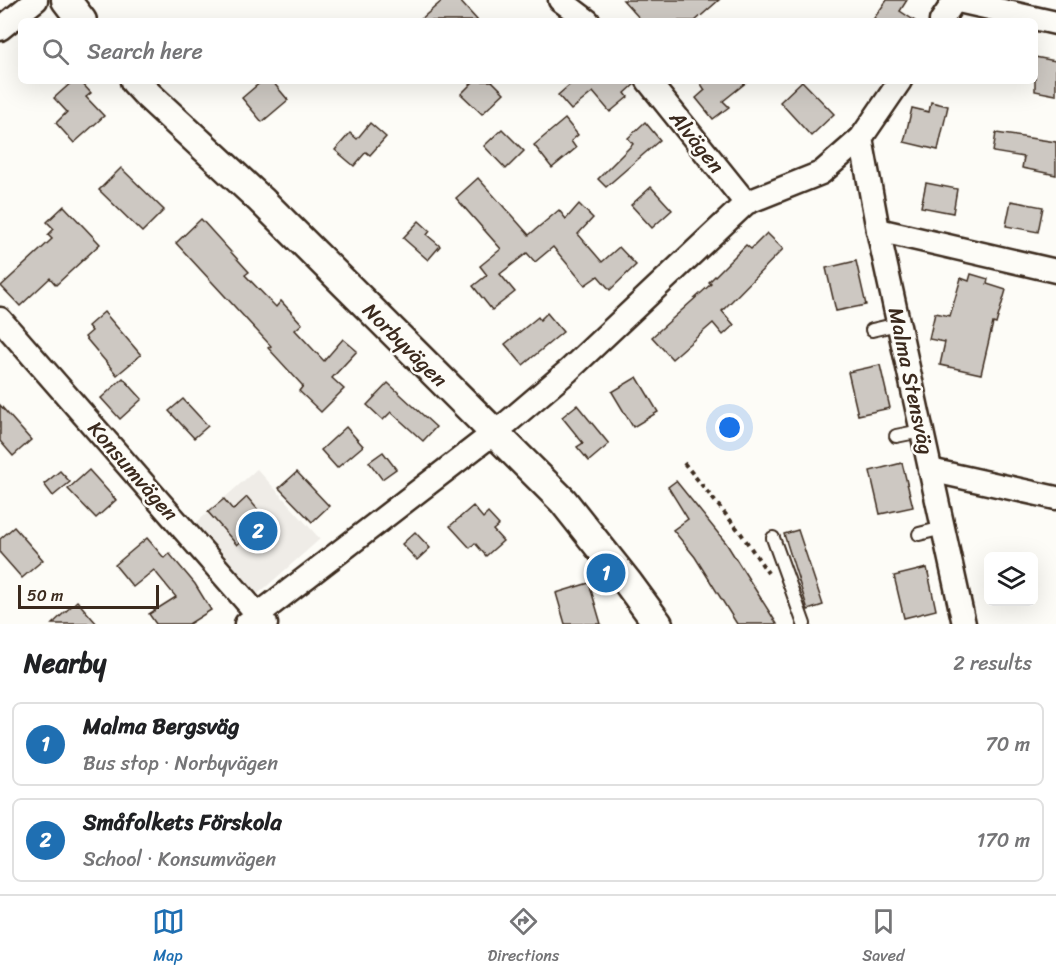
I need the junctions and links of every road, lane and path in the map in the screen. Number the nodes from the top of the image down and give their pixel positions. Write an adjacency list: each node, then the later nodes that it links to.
1 (36, 0): 11 (street)
2 (66, 0): 5 (street)
3 (560, 0): 6 (street)
4 (955, 0): 7 (street); 8 (street)
5 (80, 18)
6 (584, 18)
7 (943, 18)
8 (1034, 18)
9 (1038, 19): 10 (street)
10 (1056, 23)
11 (0, 29)
12 (138, 84): 23 (street, Norbyvägen)
13 (650, 84): 16 (street, Alvägen)
14 (898, 84): 15 (street)
15 (861, 138): 16 (street); 17 (street, Malma Stensväg)
16 (746, 203): 23 (street)
17 (878, 230): 18 (street); 20 (street, Malma Stensväg)
18 (1056, 271)
19 (0, 319): 32 (street, Konsumvägen)
20 (898, 324): 21 (lane); 22 (street, Malma Stensväg)
21 (872, 330)
22 (921, 431): 24 (lane); 26 (street, Malma Stensväg)
23 (493, 433): 32 (street); 33 (street, Norbyvägen)
24 (896, 436)
25 (684, 463): 31 (path)
26 (930, 470): 27 (street); 28 (street, Malma Stensväg)
27 (1056, 498)
28 (943, 528): 29 (lane); 35 (street, Malma Stensväg)
29 (919, 534)
30 (773, 538): 34 (lane)
31 (772, 578)
32 (257, 621)
33 (658, 624)
34 (804, 624)
35 (964, 624)

